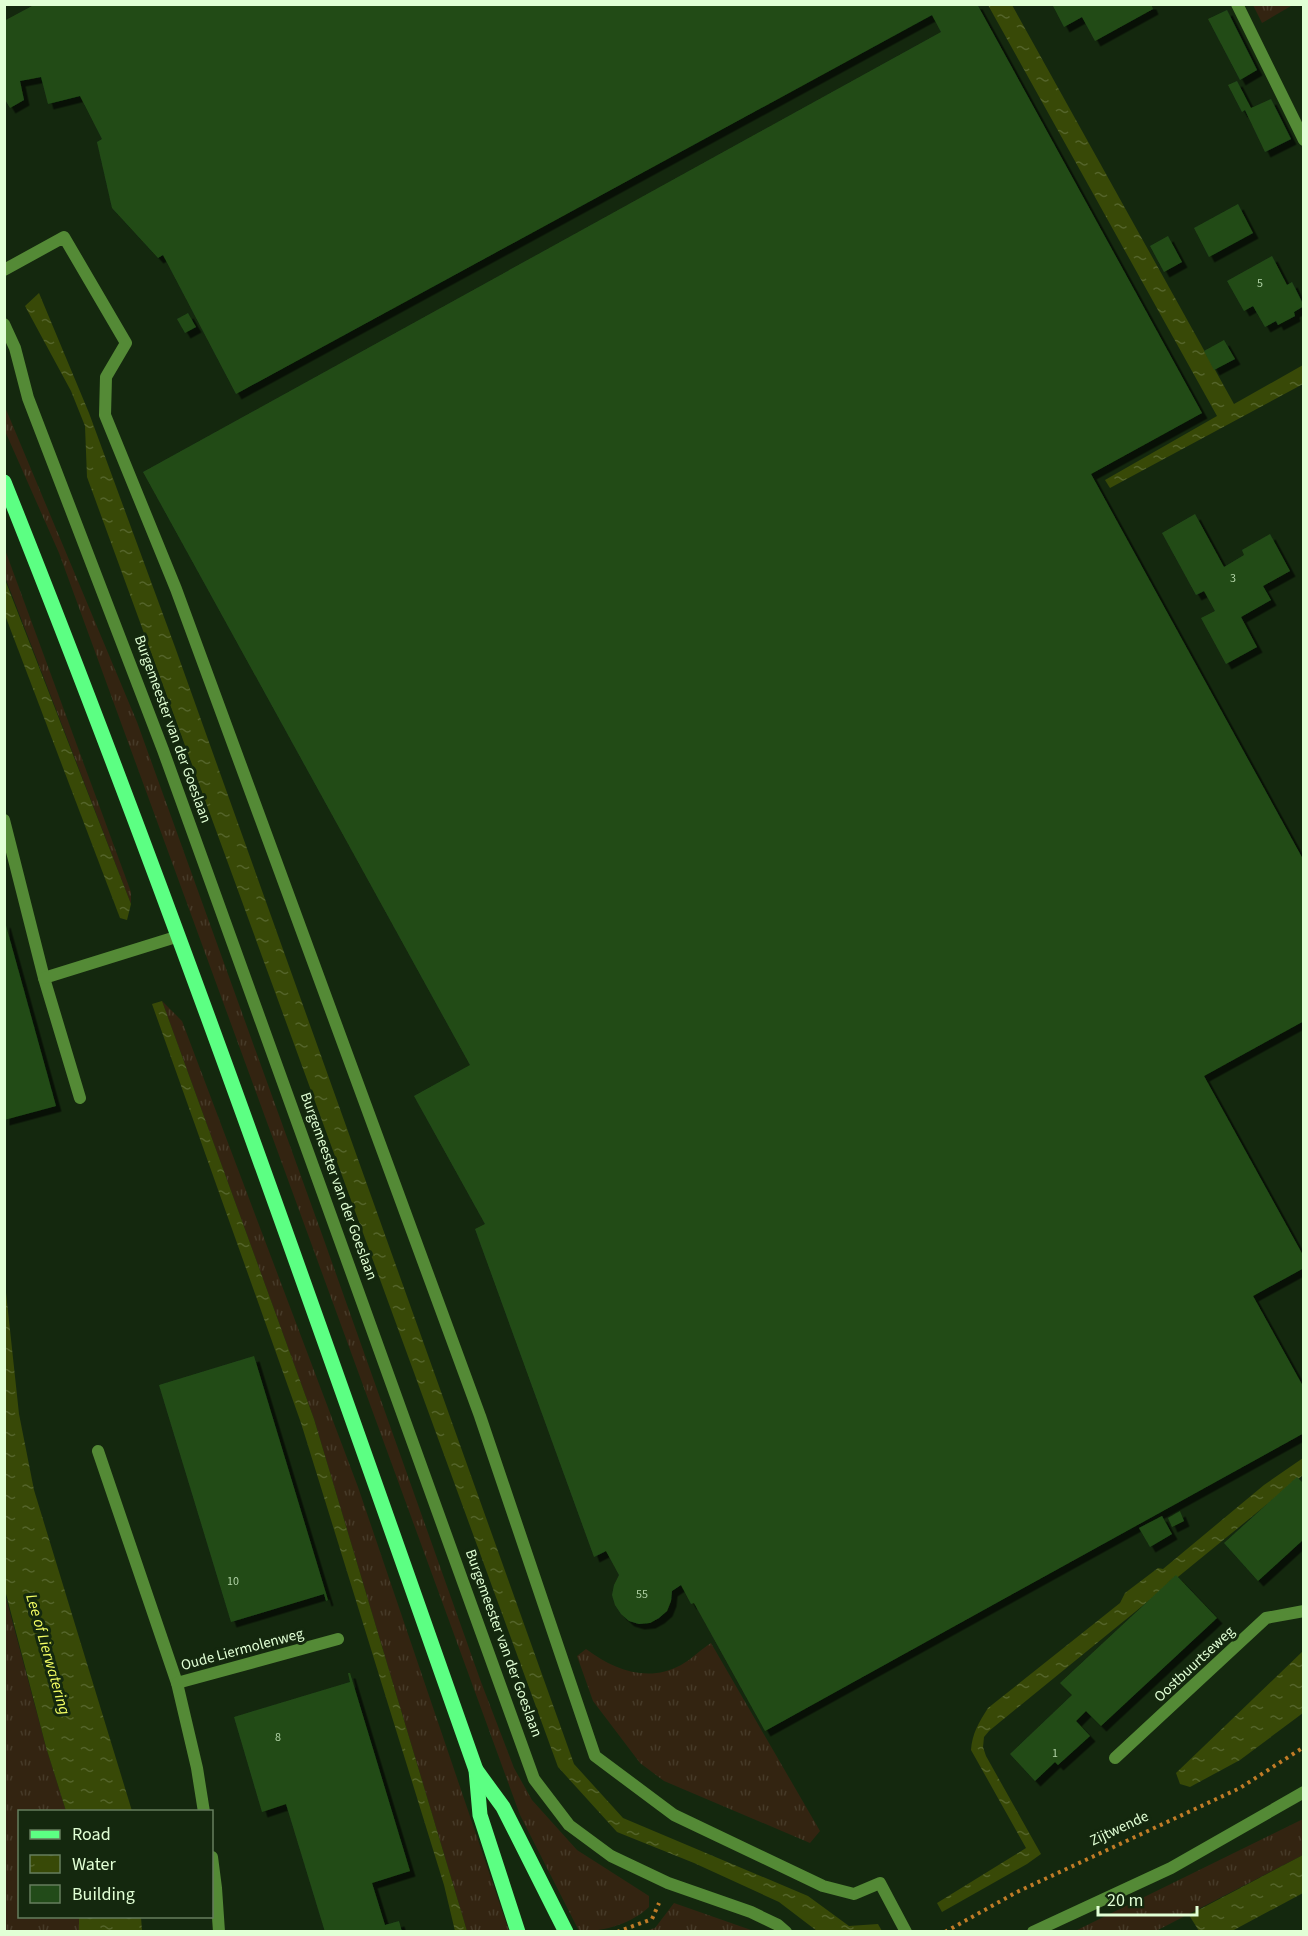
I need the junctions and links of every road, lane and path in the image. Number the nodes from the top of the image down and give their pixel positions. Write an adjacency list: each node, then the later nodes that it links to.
1 (1237, 4): 2 (street)
2 (1304, 140)
3 (4, 270): 26 (street)
4 (4, 324): 20 (street, Burgemeester van der Goeslaan)
5 (4, 482): 7 (main road)
6 (4, 820): 8 (street)
7 (179, 936): 8 (street); 16 (main road)
8 (44, 978): 9 (street)
9 (80, 1098)
10 (98, 1451): 13 (street)
11 (1304, 1611): 15 (street, Oostbuurtseweg)
12 (338, 1639): 13 (street, Oude Liermolenweg)
13 (177, 1683): 18 (street, Oude Liermolenweg)
14 (1304, 1747): 27 (path, Zijtwende)
15 (1115, 1758)
16 (476, 1770): 22 (main road); 23 (main road)
17 (1304, 1792): 28 (street)
18 (204, 1810)
19 (213, 1865): 21 (street)
20 (668, 1883): 24 (path); 25 (street, Burgemeester van der Goeslaan)
21 (219, 1932)
22 (518, 1932)
23 (566, 1932)
24 (617, 1932)
25 (786, 1932)
26 (906, 1932)
27 (945, 1932)
28 (1033, 1932)

